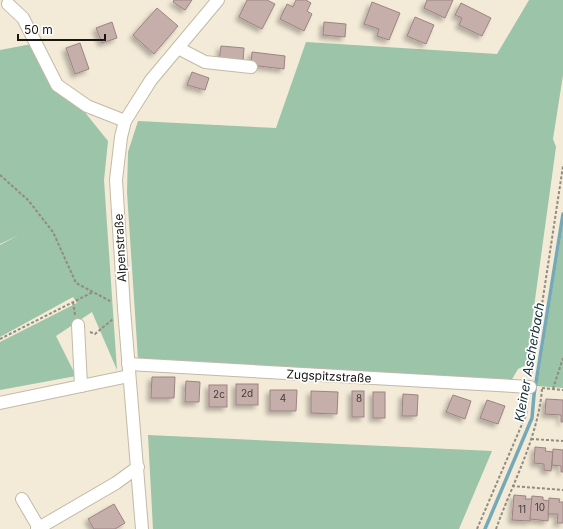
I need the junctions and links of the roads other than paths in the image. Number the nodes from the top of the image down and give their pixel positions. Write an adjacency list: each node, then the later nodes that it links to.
1 (218, 0): 3 (street, Alpenstraße)
2 (8, 4): 5 (street)
3 (178, 48): 4 (street); 5 (street, Alpenstraße)
4 (251, 67)
5 (125, 121): 7 (street, Alpenstraße)
6 (78, 325): 8 (street)
7 (129, 370): 8 (street, Zugspitzstraße); 9 (street, Zugspitzstraße); 11 (street, Alpenstraße)
8 (81, 386): 10 (street, Zugspitzstraße)
9 (530, 387)
10 (0, 403)
11 (138, 467): 13 (street); 14 (street, Alpenstraße)
12 (22, 499): 13 (street)
13 (38, 528)
14 (142, 529)

